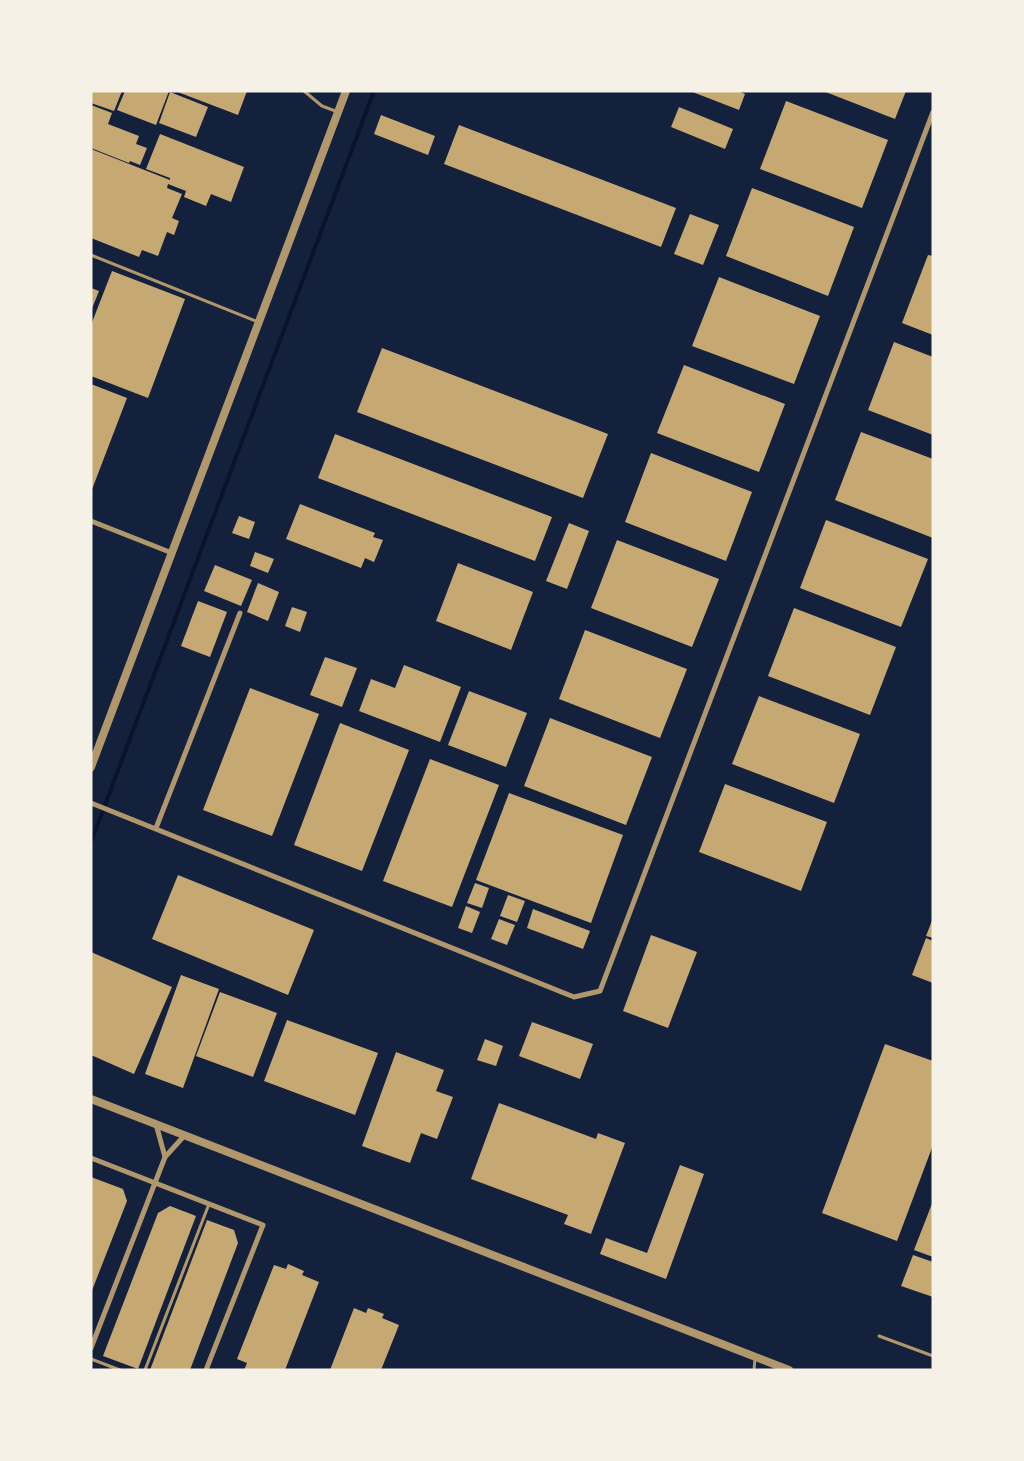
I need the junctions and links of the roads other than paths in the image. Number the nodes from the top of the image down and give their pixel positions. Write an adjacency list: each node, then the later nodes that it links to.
1 (304, 91): 3 (lane)
2 (346, 91): 3 (street)
3 (338, 112): 6 (street)
4 (933, 112): 12 (street)
5 (91, 255): 6 (lane)
6 (259, 322): 8 (street)
7 (91, 521): 8 (street)
8 (172, 553): 10 (street)
9 (240, 613): 12 (street)
10 (91, 767)
11 (92, 803): 12 (street)
12 (156, 828)
13 (91, 1099): 14 (street)
14 (156, 1124): 15 (street); 16 (street)
15 (185, 1135): 16 (street); 22 (street)
16 (164, 1157): 18 (street)
17 (91, 1159): 18 (street)
18 (154, 1184): 19 (street); 21 (street)
19 (208, 1204): 26 (lane); 27 (street)
20 (879, 1336): 23 (lane)
21 (91, 1347)
22 (751, 1355): 28 (lane); 29 (street)
23 (933, 1356)
24 (91, 1359): 25 (lane)
25 (120, 1370)
26 (145, 1370)
27 (206, 1370)
28 (754, 1370)
29 (789, 1370)

